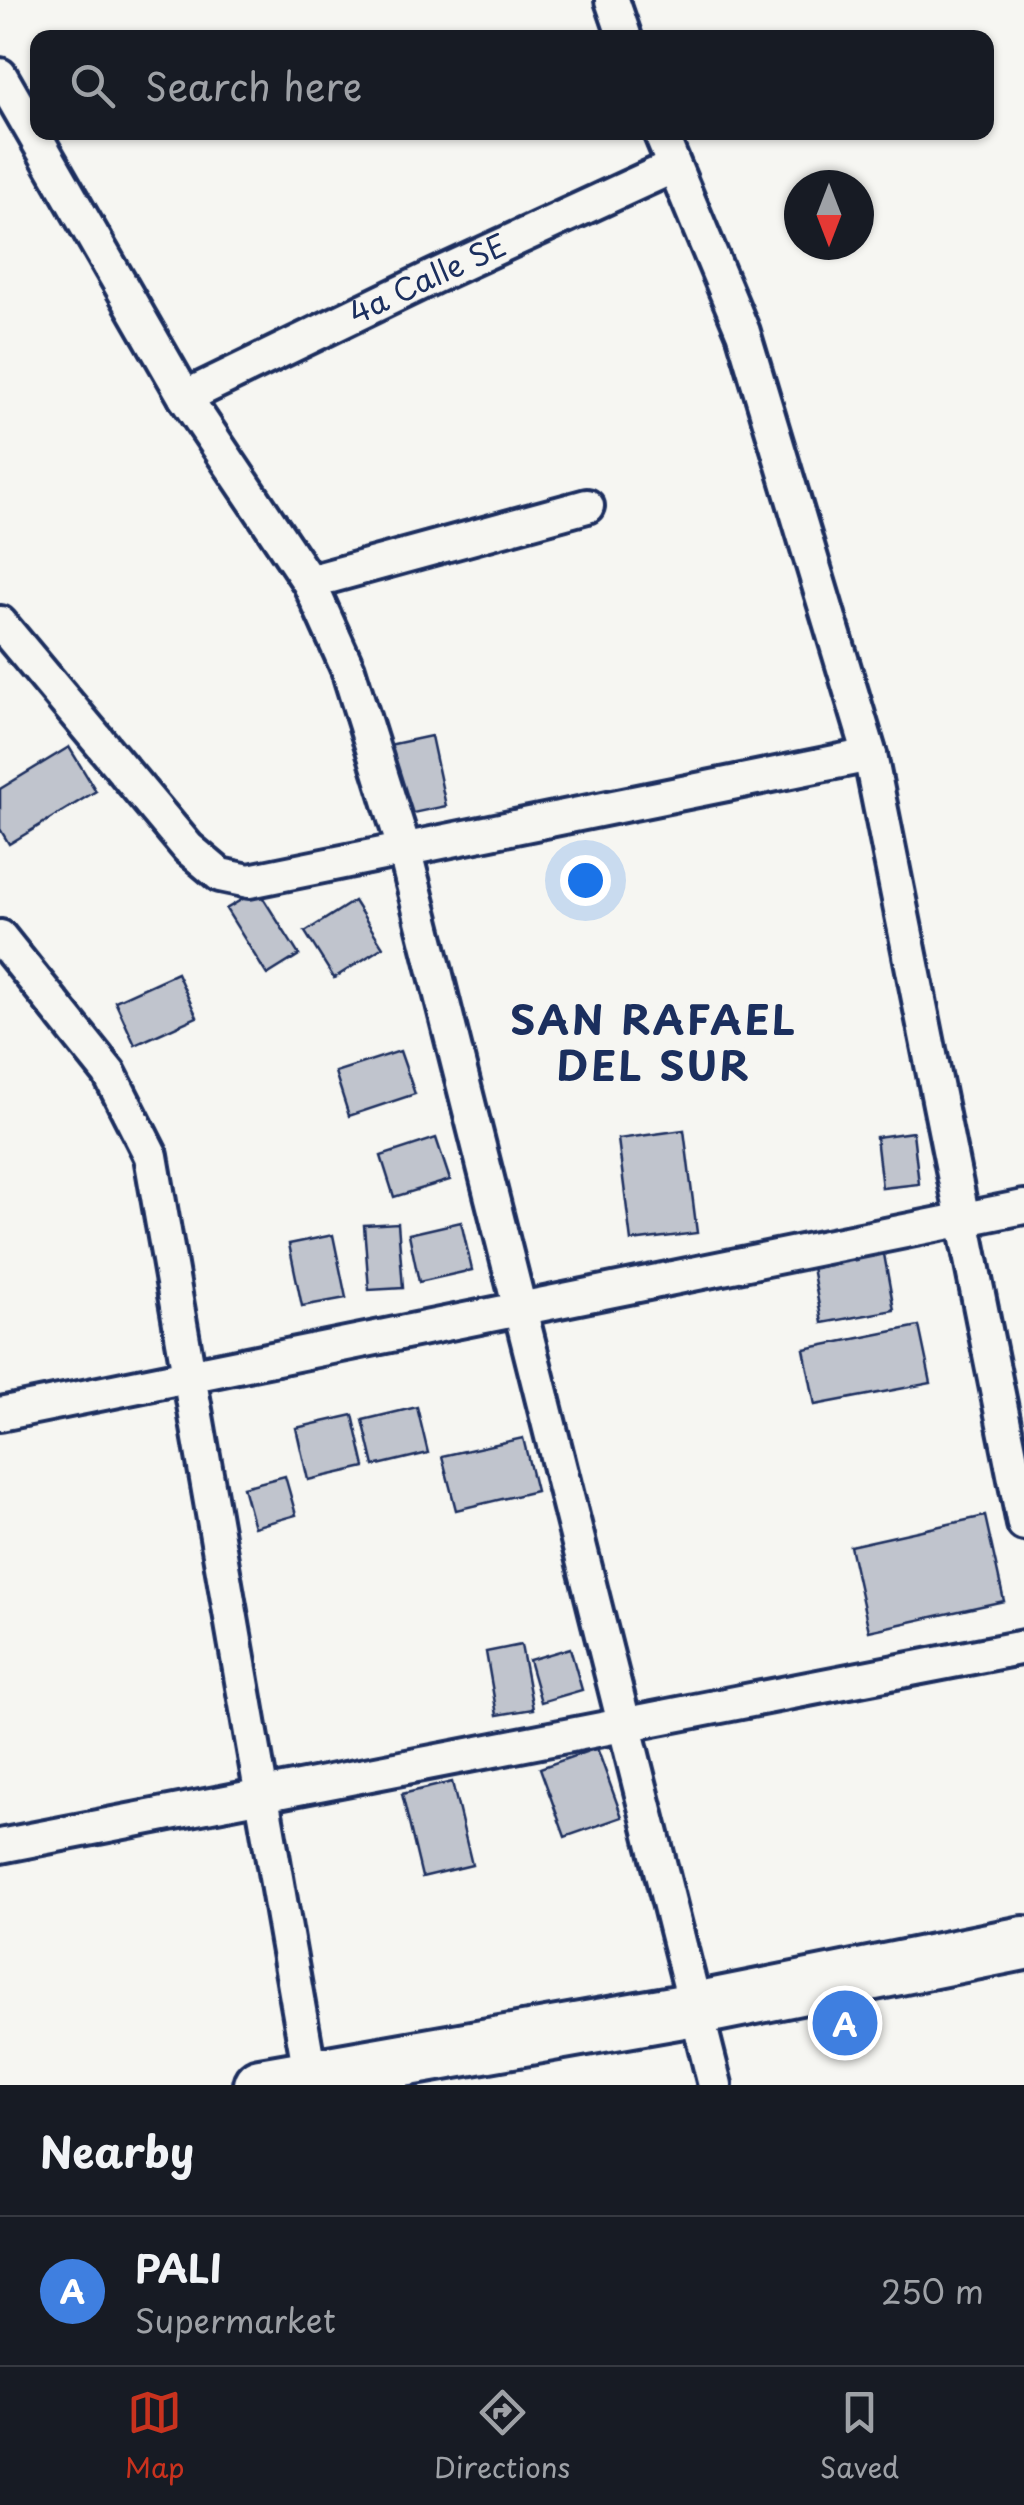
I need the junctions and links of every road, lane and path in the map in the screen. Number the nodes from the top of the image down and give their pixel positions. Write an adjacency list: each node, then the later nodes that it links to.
1 (612, 0): 2 (street)
2 (623, 30)
3 (0, 75): 4 (street)
4 (30, 127)
5 (38, 140): 8 (street)
6 (663, 140): 7 (street)
7 (672, 168): 8 (street, 4a Calle SE); 12 (street)
8 (186, 397): 10 (street)
9 (587, 506): 10 (street)
10 (309, 582): 13 (street)
11 (0, 623): 13 (street)
12 (870, 755): 13 (street); 16 (street)
13 (404, 848): 17 (street)
14 (0, 937): 18 (street)
15 (1024, 1208): 16 (street)
16 (965, 1220): 17 (street); 20 (street)
17 (521, 1309): 18 (street); 22 (street)
18 (190, 1376): 19 (street); 23 (street)
19 (0, 1414)
20 (1024, 1524)
21 (1024, 1647): 22 (street)
22 (625, 1725): 23 (street); 26 (street)
23 (263, 1795): 24 (street); 27 (street)
24 (0, 1846)
25 (1024, 1943): 26 (main road)
26 (695, 2009): 27 (main road); 29 (street)
27 (311, 2080): 28 (main road)
28 (260, 2085)
29 (715, 2085)

